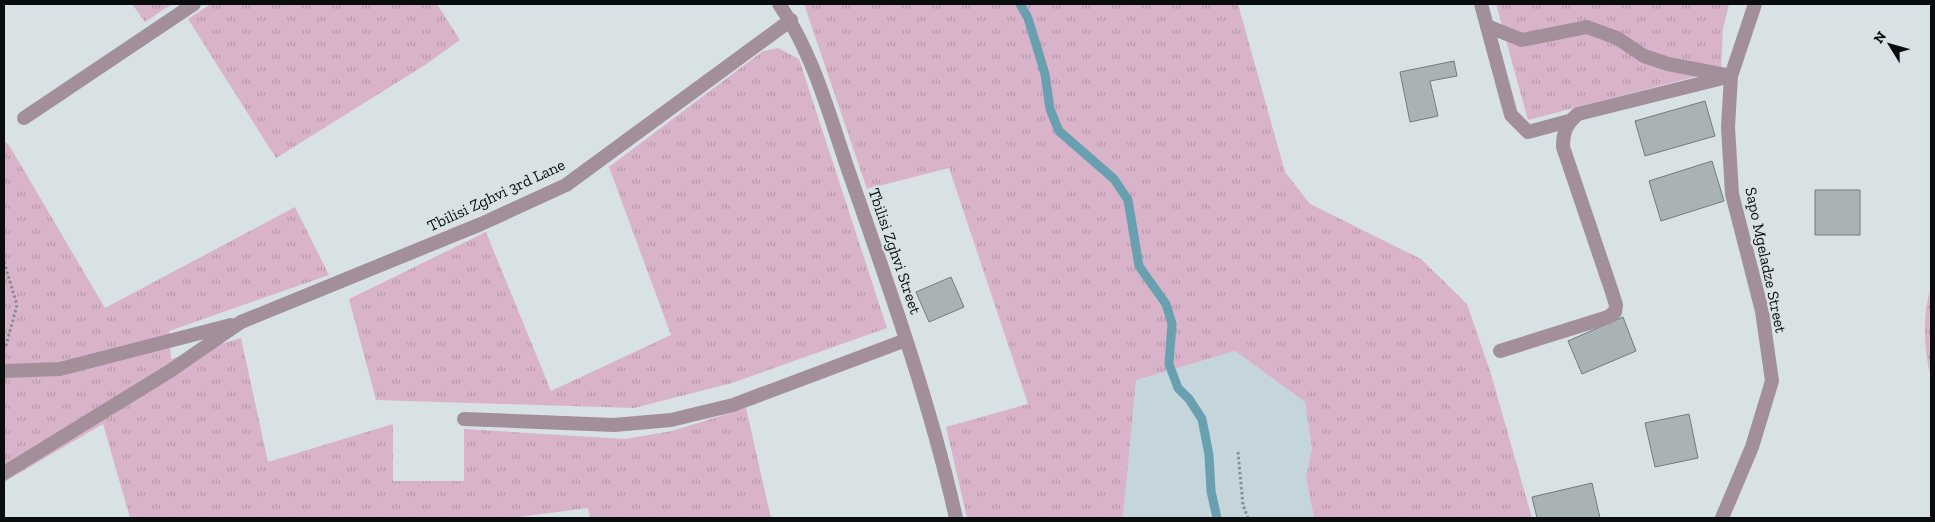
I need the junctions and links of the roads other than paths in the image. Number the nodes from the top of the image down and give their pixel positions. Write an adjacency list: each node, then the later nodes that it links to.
1 (194, 4): 8 (street)
2 (779, 4): 5 (street, Tbilisi Zghvi Street)
3 (1481, 4): 6 (street)
4 (1755, 4): 7 (street, Sapo Mgeladze Street)
5 (790, 20): 10 (street, Tbilisi Zghvi 3rd Lane); 11 (street, Tbilisi Zghvi Street)
6 (1487, 26): 7 (street); 9 (street)
7 (1731, 76): 9 (street); 17 (street, Sapo Mgeladze Street)
8 (24, 118)
9 (1569, 121): 12 (street)
10 (241, 322): 13 (street); 15 (street)
11 (906, 340): 14 (street); 16 (street, Tbilisi Zghvi Street)
12 (1500, 351)
13 (4, 371)
14 (464, 419)
15 (4, 473)
16 (956, 518)
17 (1722, 518)

